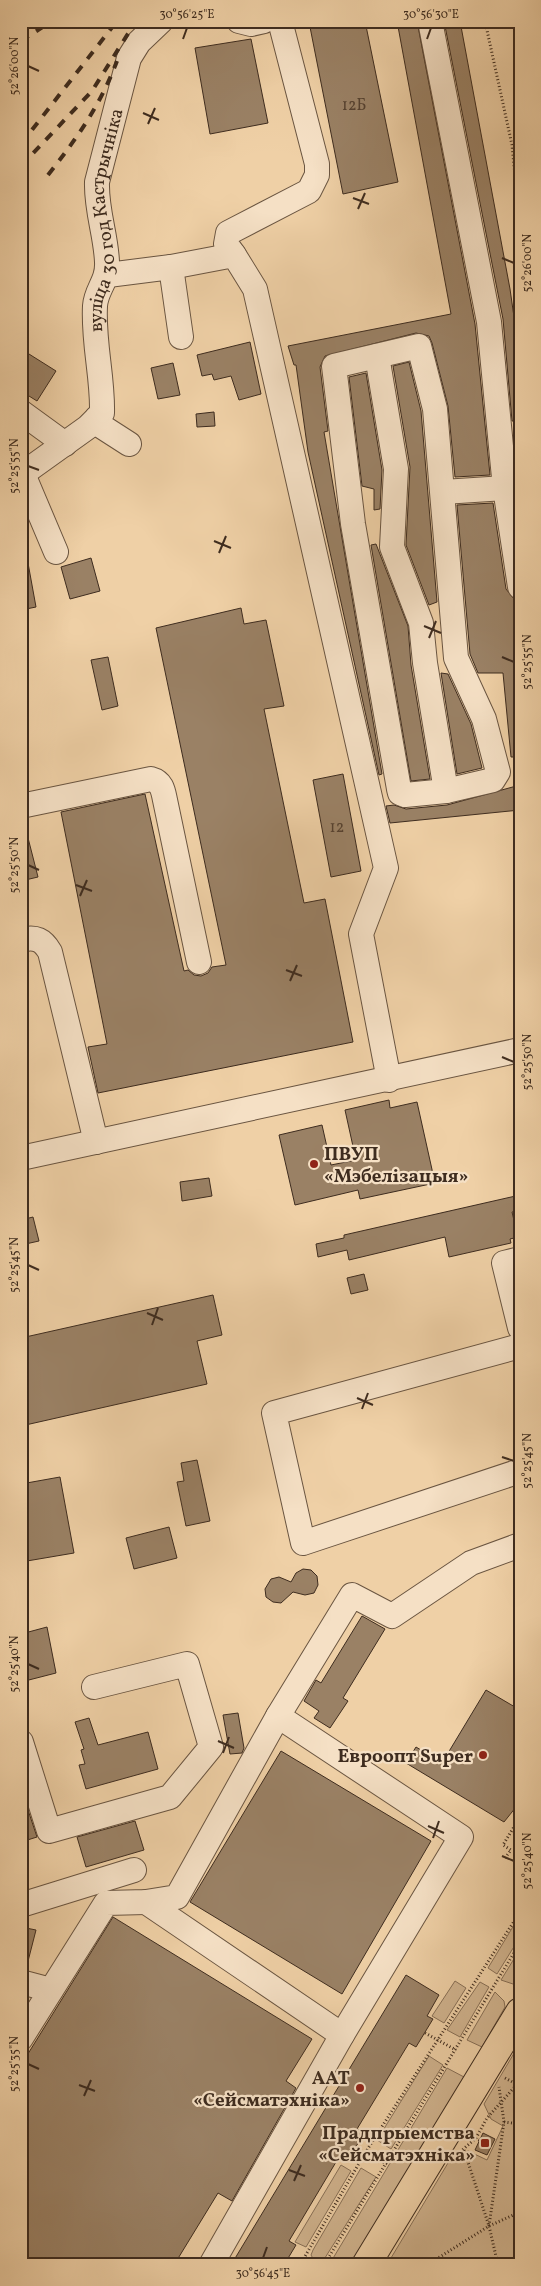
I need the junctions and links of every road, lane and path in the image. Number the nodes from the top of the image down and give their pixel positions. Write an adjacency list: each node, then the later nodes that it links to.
1 (161, 21): 12 (street, вуліца 30 год Кастрычніка)
2 (239, 21): 3 (street)
3 (264, 21)
4 (280, 21): 10 (street)
5 (430, 21): 20 (street)
6 (484, 21): 7 (path)
7 (512, 145): 8 (path); 9 (path)
8 (520, 159)
9 (520, 226)
10 (234, 255): 11 (street); 35 (street)
11 (171, 267): 12 (street); 13 (street)
12 (108, 275): 16 (street, вуліца 30 год Кастрычніка)
13 (181, 337)
14 (377, 356): 21 (street); 22 (street); 23 (street)
15 (21, 412): 17 (street)
16 (93, 422): 17 (street); 18 (street)
17 (65, 444): 19 (street)
18 (129, 444)
19 (22, 475): 24 (street)
20 (505, 488): 21 (street); 25 (street)
21 (443, 492): 26 (street)
22 (353, 524): 23 (street); 30 (street)
23 (393, 531): 27 (street)
24 (56, 552)
25 (520, 587)
26 (451, 617): 27 (street); 28 (street)
27 (421, 623): 29 (street)
28 (456, 658): 29 (street); 30 (street)
29 (425, 663): 30 (street)
30 (446, 791)
31 (21, 806): 33 (street)
32 (21, 940): 36 (street)
33 (199, 962)
34 (520, 1050): 35 (street)
35 (389, 1080): 36 (street)
36 (96, 1142): 37 (street)
37 (21, 1158)
38 (520, 1259): 39 (street)
39 (520, 1328)
40 (520, 1346): 41 (street)
41 (520, 1470)
42 (520, 1544): 44 (street)
43 (94, 1687): 45 (street)
44 (278, 1716): 49 (street); 57 (street)
45 (21, 1742)
46 (520, 1817): 47 (path)
47 (505, 1858)
48 (134, 1870): 50 (street)
49 (146, 1902): 54 (street); 57 (street)
50 (21, 1905)
51 (520, 1912): 59 (path)
52 (520, 1943): 60 (path)
53 (21, 1982): 54 (street)
54 (51, 1990): 58 (street)
55 (520, 2012): 77 (main road)
56 (425, 2033): 59 (path)
57 (342, 2035): 73 (street)
58 (21, 2038)
59 (437, 2040): 60 (path); 68 (path)
60 (456, 2050): 69 (path)
61 (497, 2074): 63 (path)
62 (498, 2081): 64 (path)
63 (519, 2084): 64 (path)
64 (502, 2104): 65 (path); 71 (path)
65 (504, 2122): 66 (path); 71 (path)
66 (520, 2124)
67 (355, 2148): 68 (path)
68 (365, 2153): 69 (path); 75 (path)
69 (386, 2164): 76 (path)
70 (520, 2212): 71 (path)
71 (489, 2226): 78 (path); 79 (path)
72 (287, 2260): 74 (path)
73 (211, 2265)
74 (294, 2265)
75 (300, 2265)
76 (324, 2265)
77 (366, 2265)
78 (427, 2265)
79 (498, 2265)

